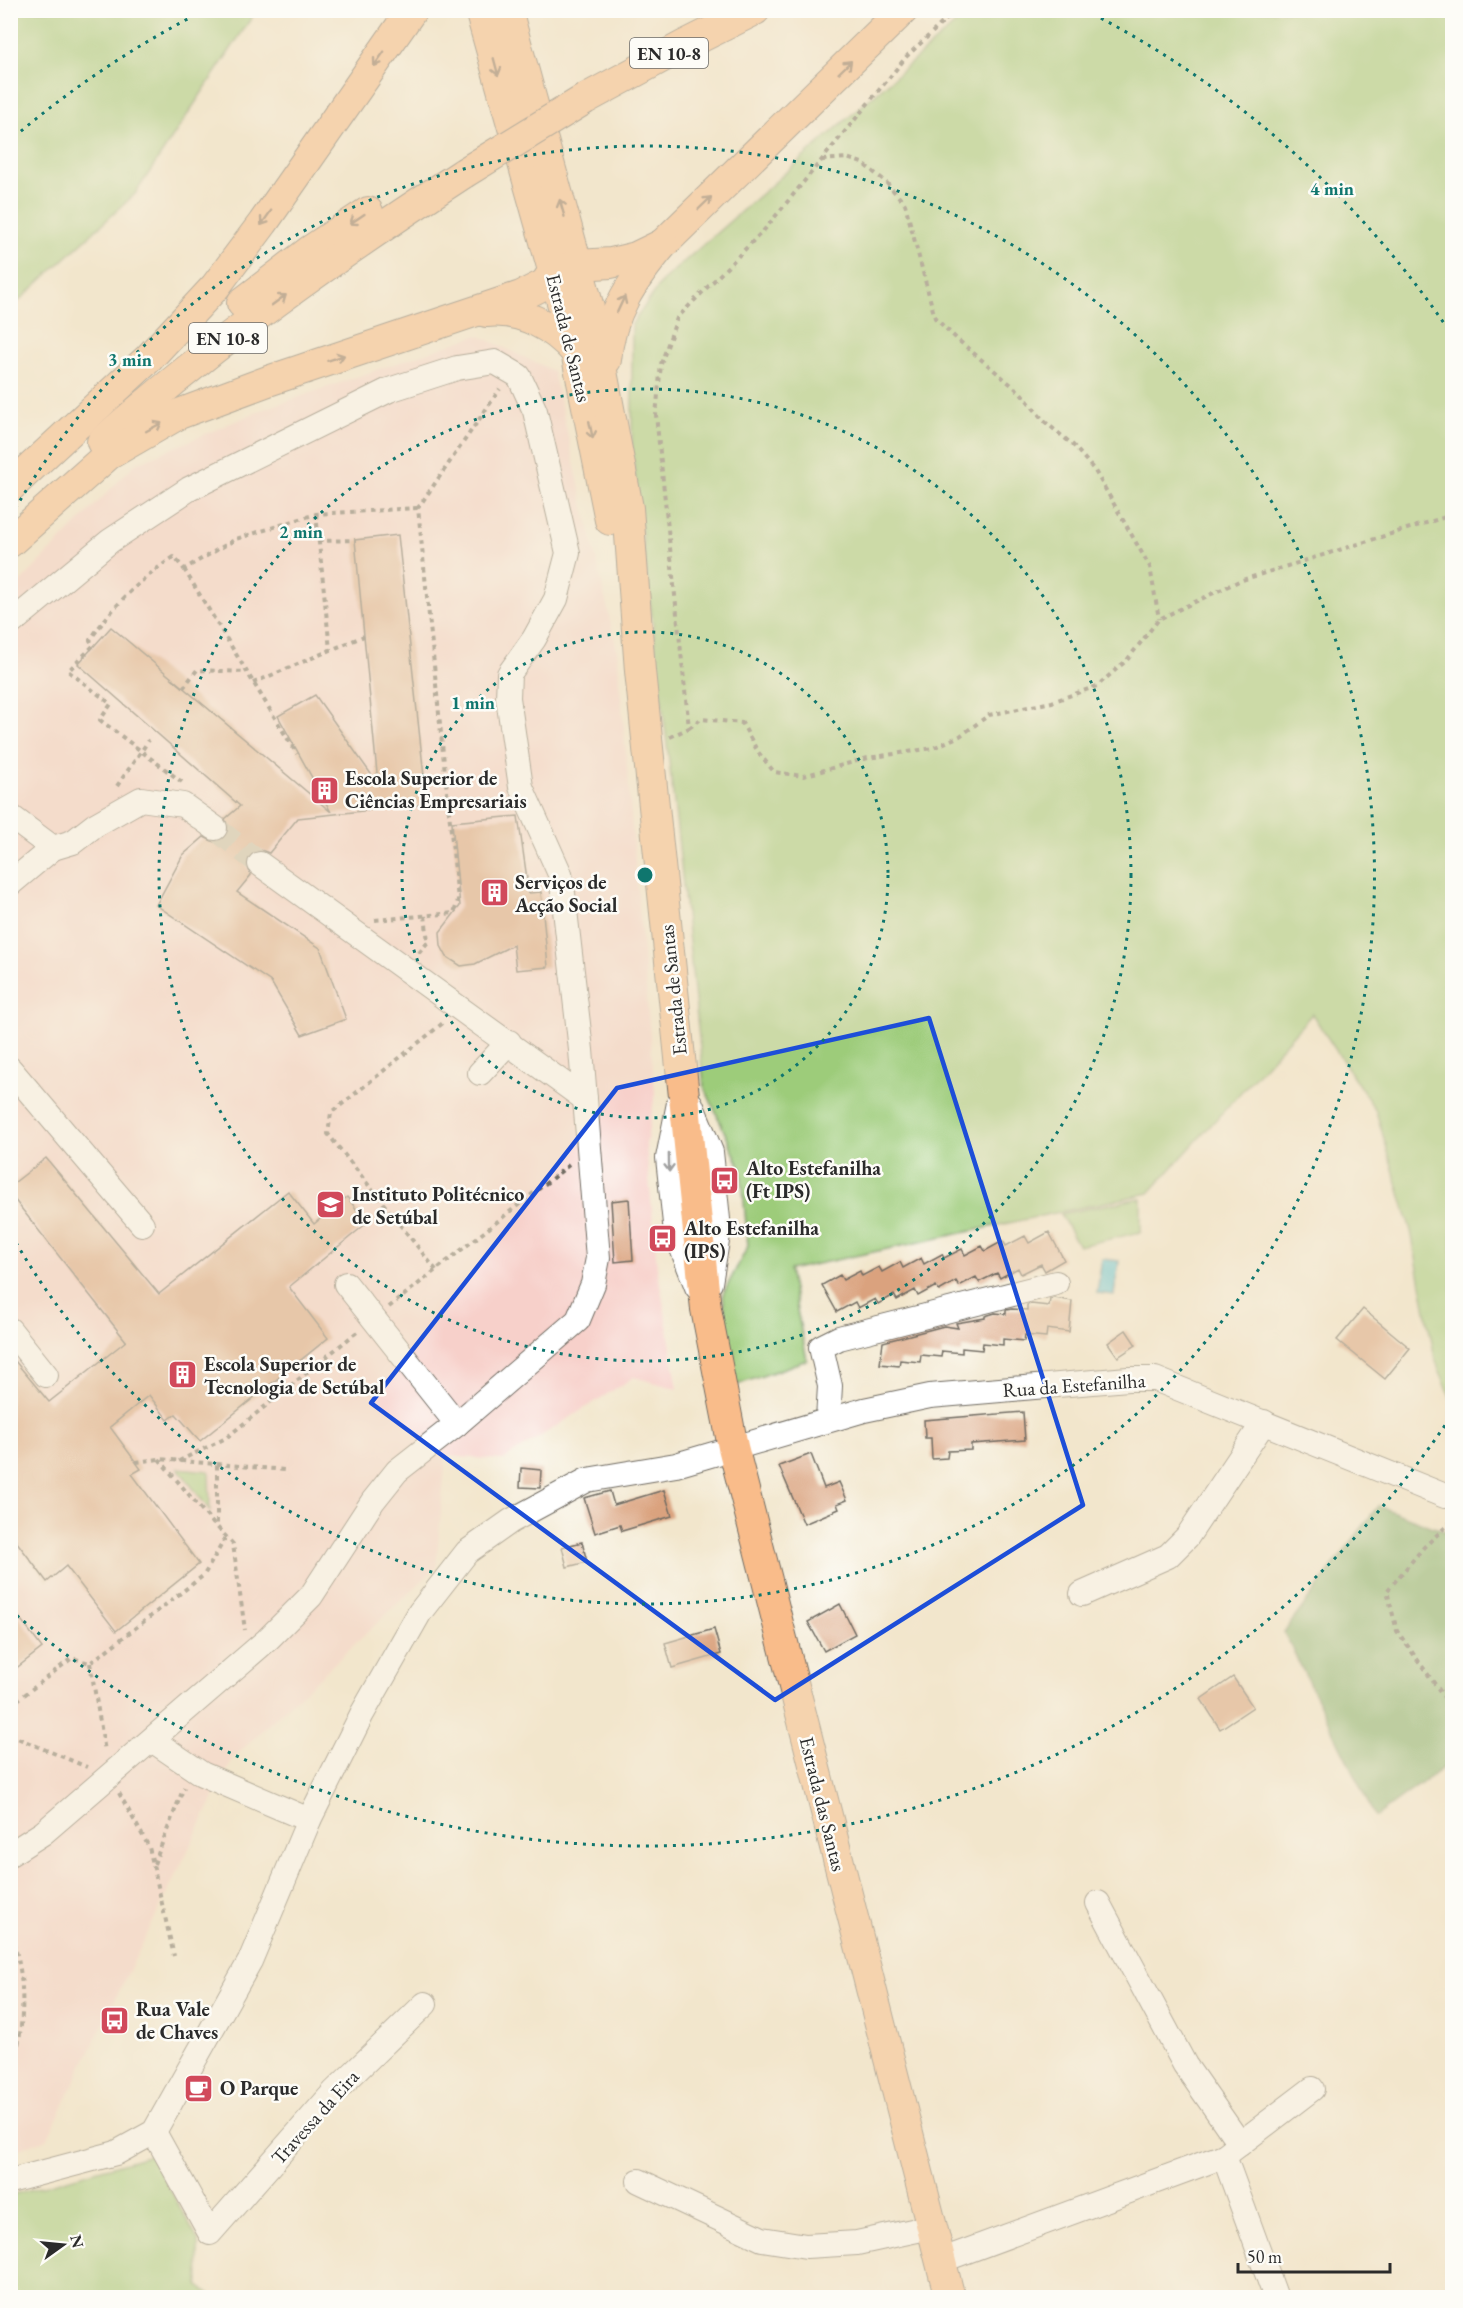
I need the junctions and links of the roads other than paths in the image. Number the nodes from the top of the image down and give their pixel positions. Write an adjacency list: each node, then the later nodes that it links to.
1 (412, 10): 14 (main road, one-way to 14)
2 (480, 10): 10 (main road, Estrada de Santas, one-way to 10)
3 (507, 10): 10 (main road, Estrada de Santas, one-way to 3)
4 (713, 10): 7 (main road, EN 10-8)
5 (755, 10): 7 (main road, EN 10-8)
6 (903, 10): 9 (main road, one-way to 6)
7 (582, 90): 8 (main road, bridge)
8 (462, 163): 15 (main road, EN 10-8, one-way to 15); 16 (main road, EN 10-8, one-way to 8)
9 (663, 244): 10 (main road); 13 (main road, one-way to 9)
10 (565, 268): 11 (main road); 12 (main road, Estrada de Santas); 13 (main road, Estrada de Santas)
11 (467, 314): 12 (main road); 17 (main road, one-way to 11)
12 (576, 352): 19 (main road, Estrada de Santas, one-way to 19)
13 (604, 381): 19 (main road, Estrada de Santas)
14 (10, 487)
15 (10, 502)
16 (10, 528)
17 (10, 542)
18 (10, 624): 28 (street)
19 (639, 670): 32 (main road, Estrada de Santas)
20 (10, 816): 22 (street)
21 (214, 828): 22 (street)
22 (53, 848): 24 (street)
23 (260, 864): 25 (street)
24 (10, 884)
25 (509, 1042): 27 (street); 28 (street)
26 (10, 1069): 29 (street)
27 (480, 1073)
28 (585, 1099): 37 (street)
29 (142, 1224)
30 (1056, 1283): 35 (street)
31 (346, 1284): 37 (street)
32 (706, 1309): 38 (main road, Estrada das Santas)
33 (10, 1330): 34 (street)
34 (46, 1375)
35 (828, 1419): 36 (street, Rua da Estefanilha); 38 (street, Rua da Estefanilha)
36 (1264, 1422): 39 (street, Rua da Estefanilha); 40 (street)
37 (457, 1424): 41 (street)
38 (732, 1447): 42 (street); 51 (main road, Estrada das Santas)
39 (1445, 1496)
40 (1082, 1594)
41 (152, 1740): 42 (street); 43 (street)
42 (309, 1820): 47 (street)
43 (10, 1854)
44 (1098, 1903): 48 (street)
45 (425, 2004): 47 (street, Travessa da Eira)
46 (1312, 2090): 48 (street)
47 (154, 2132): 49 (street)
48 (1232, 2150): 52 (street); 54 (street)
49 (10, 2181)
50 (639, 2181): 51 (street)
51 (931, 2227): 52 (main road, Estrada das Santas)
52 (940, 2262): 53 (main road, Estrada das Santas)
53 (950, 2298)
54 (1276, 2298)

